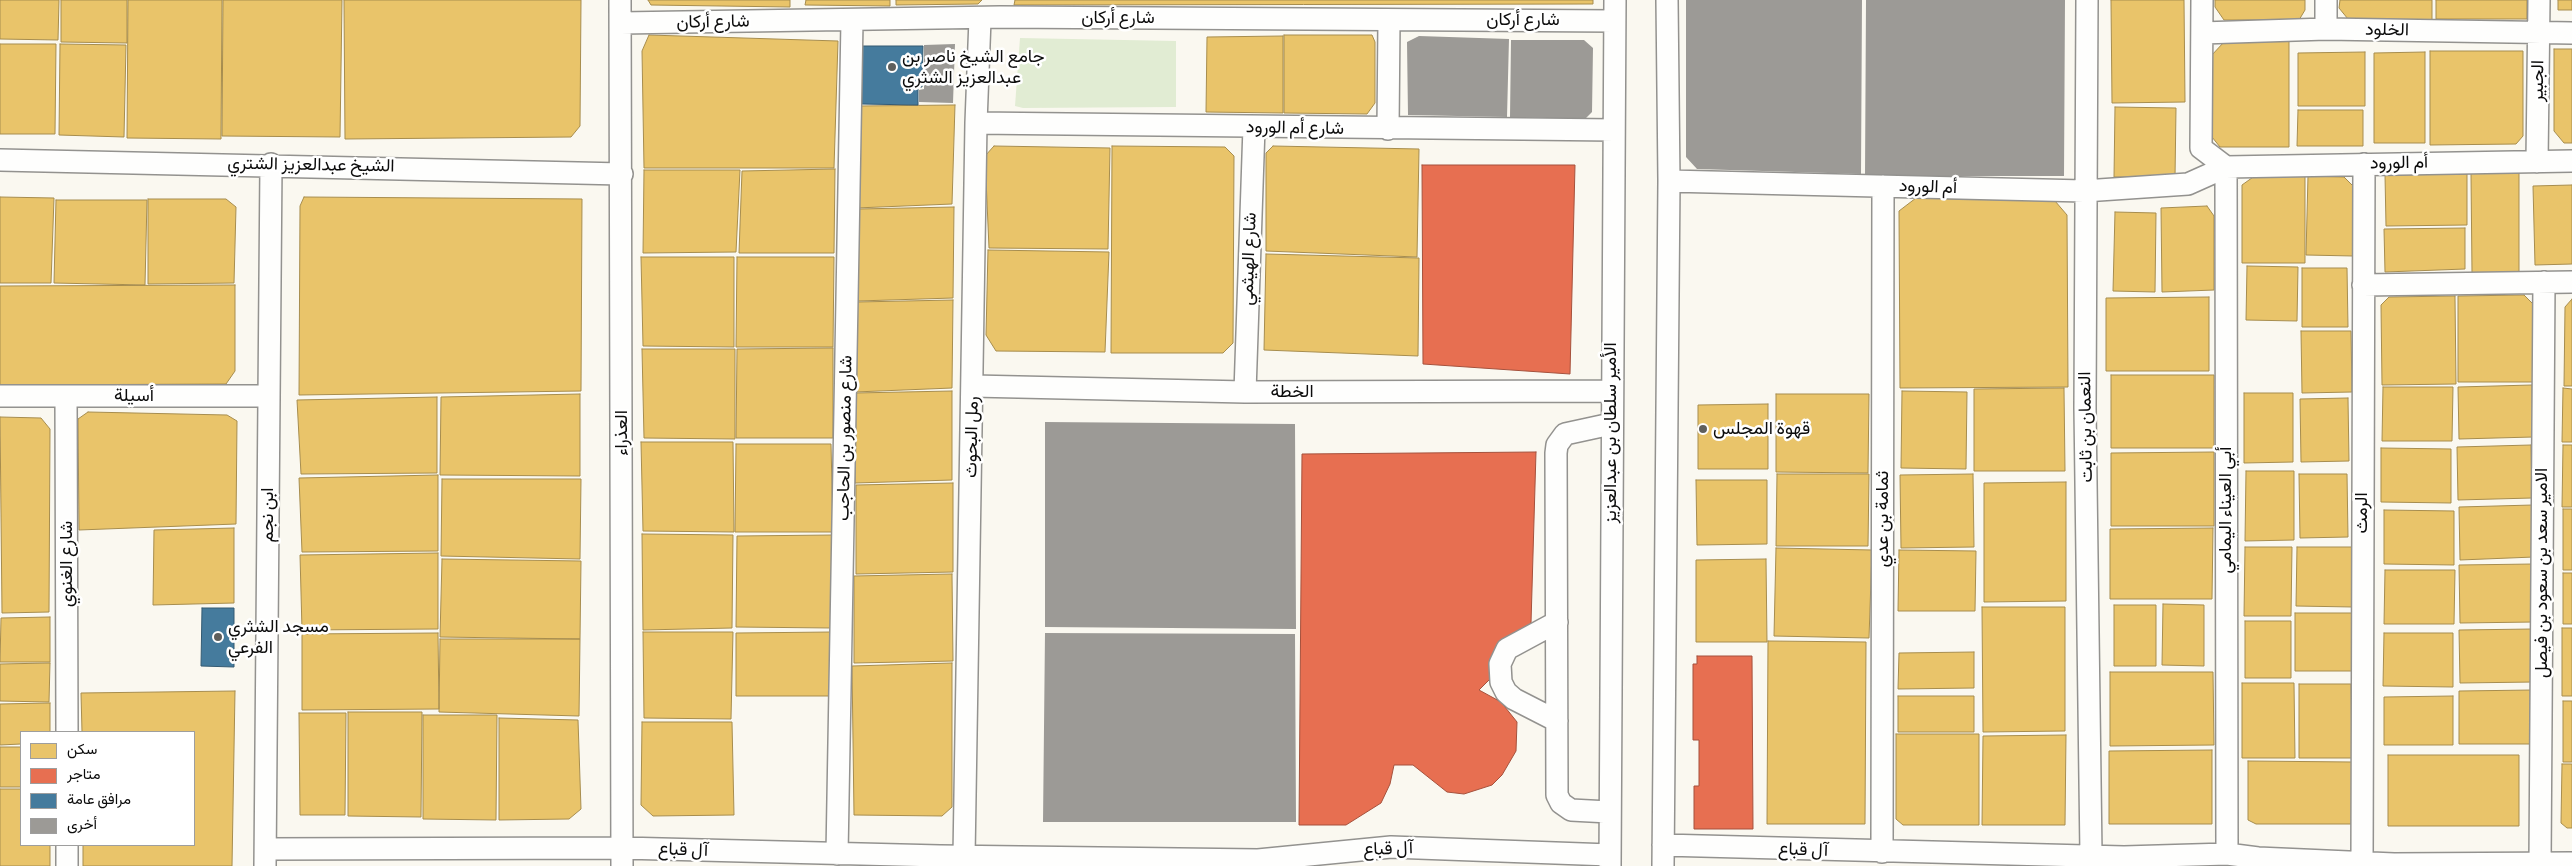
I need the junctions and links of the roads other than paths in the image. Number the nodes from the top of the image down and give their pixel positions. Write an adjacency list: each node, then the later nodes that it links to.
1 (620, 0): 11 (street, العذراء)
2 (1667, 0): 27 (street)
3 (2087, 0): 29 (street, النعمان بن ثابت)
4 (2202, 0): 14 (street)
5 (2326, 0): 12 (street)
6 (2540, 0): 13 (street, الجبير)
7 (1614, 10): 9 (street, شارع أركان); 19 (street, الأمير سلطان بن عبدالعزيز)
8 (993, 12): 9 (street, شارع أركان); 10 (street, شارع أركان); 16 (street, رمل البحوث)
9 (1389, 20): 18 (street)
10 (852, 21): 11 (street, شارع أركان); 45 (street, شارع منصور بن الحاجب)
11 (621, 23): 26 (street, العذراء)
12 (2326, 29): 13 (street, الخلود); 14 (street, الخلود)
13 (2539, 32): 15 (street, الخلود); 21 (street, الجبير)
14 (2202, 33): 25 (street)
15 (2572, 33)
16 (976, 123): 17 (street, شارع أم الورود); 33 (street, رمل البحوث)
17 (1254, 127): 18 (street, شارع أم الورود); 35 (street, شارع الهيثمي)
18 (1388, 129): 19 (street, شارع أم الورود)
19 (1614, 130): 34 (street, الأمير سلطان بن عبدالعزيز)
20 (0, 160): 23 (street, الشيخ عبدالعزيز الشتري)
21 (2537, 162): 22 (street, أم الورود); 24 (street, أم الورود)
22 (2572, 162)
23 (271, 164): 26 (street, الشيخ عبدالعزيز الشتري); 38 (street, ابن نجم)
24 (2364, 164): 25 (street, أم الورود); 32 (street, الرمث)
25 (2226, 167): 29 (street, أم الورود); 46 (street, أبي العيناء اليمامي)
26 (622, 174): 51 (street, العذراء)
27 (1669, 181): 28 (street, أم الورود); 49 (street)
28 (1883, 186): 29 (street, أم الورود); 53 (street, ثمامة بن عدي)
29 (2084, 191): 47 (street, النعمان بن ثابت)
30 (2544, 282): 31 (street); 32 (street); 63 (street, الامير سعد بن سعود بن فيصل)
31 (2572, 282)
32 (2363, 285): 61 (street, الرمث)
33 (973, 386): 35 (street, الخطة); 48 (street, رمل البحوث)
34 (1611, 391): 35 (street, الخطة); 39 (street, الأمير سلطان بن عبدالعزيز)
35 (1245, 392)
36 (0, 396): 37 (street, أسيلة)
37 (66, 396): 38 (street, أسيلة); 42 (street, شارع الغنوي)
38 (269, 396): 50 (street, ابن نجم)
39 (1611, 424): 40 (street); 43 (street, الأمير سلطان بن عبدالعزيز)
40 (1557, 622): 41 (street); 41 (street)
41 (1557, 721): 43 (street)
42 (67, 731)
43 (1609, 812): 56 (street, الأمير سلطان بن عبدالعزيز)
44 (67, 846): 66 (street)
45 (838, 854): 55 (street, آل قباع); 57 (street, آل قباع)
46 (2227, 854): 59 (street, آل قباع); 60 (street, آل قباع)
47 (2091, 855): 53 (street, آل قباع); 59 (street, آل قباع)
48 (964, 856): 57 (street, آل قباع); 58 (street, آل قباع)
49 (1663, 856): 53 (street, آل قباع)
50 (265, 857): 54 (street, آل قباع)
51 (622, 857): 54 (street, آل قباع); 55 (street, آل قباع)
52 (1391, 857): 56 (street, آل قباع); 62 (street, آل قباع)
53 (1893, 857)
54 (499, 858)
55 (747, 859)
56 (1610, 860)
57 (940, 861)
58 (1140, 862): 62 (street, آل قباع)
59 (2124, 862)
60 (2258, 862): 61 (street, آل قباع)
61 (2362, 862): 65 (street, آل قباع)
62 (1258, 863)
63 (2540, 863): 64 (street, آل قباع); 65 (street, آل قباع)
64 (2572, 863)
65 (2394, 865)
66 (68, 866)

